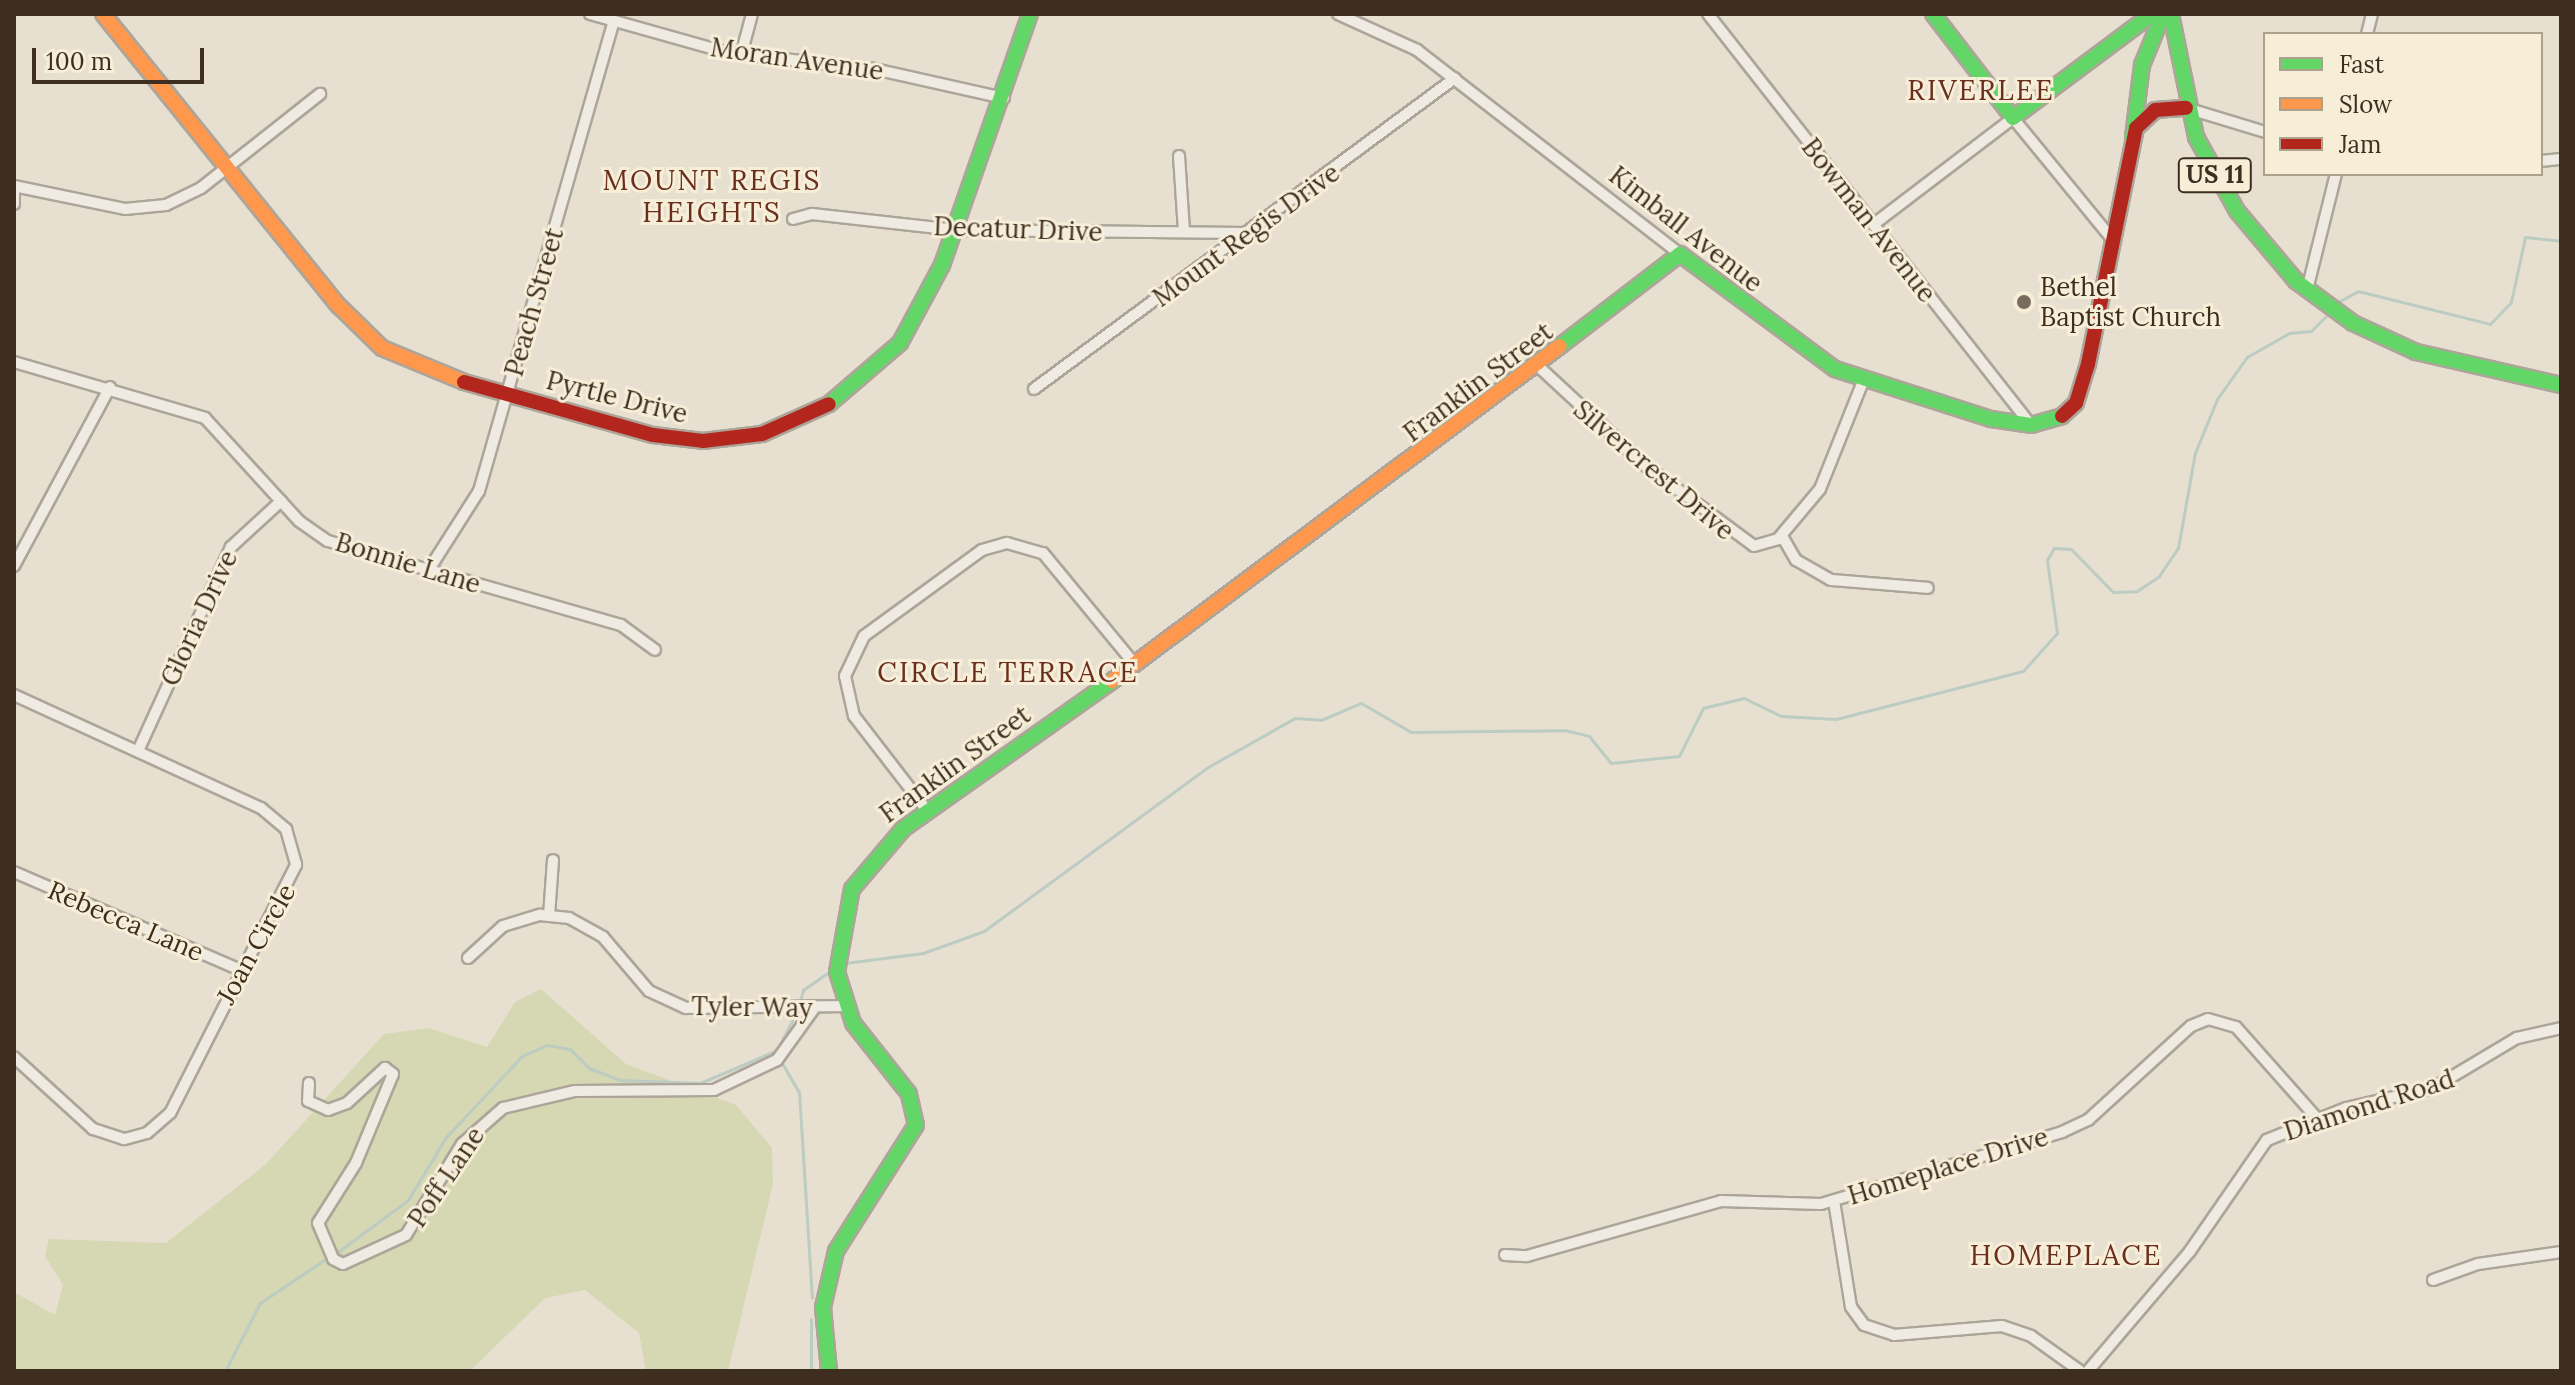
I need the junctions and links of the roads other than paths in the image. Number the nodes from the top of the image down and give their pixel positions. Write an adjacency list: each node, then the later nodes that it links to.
1 (103, 14): 21 (street, Pyrtle Drive)
2 (590, 14): 11 (street, Moran Avenue)
3 (752, 14): 12 (street)
4 (1030, 14): 15 (street, Pyrtle Drive)
5 (1338, 14): 13 (street, Kimball Avenue)
6 (1708, 14): 26 (street, Bowman Avenue)
7 (1933, 14): 17 (street)
8 (2152, 14): 17 (street)
9 (2163, 14): 19 (street)
10 (2171, 14): 16 (street, US 11)
11 (614, 21): 12 (street, Moran Avenue); 39 (street, Peach Street)
12 (741, 55): 15 (street, Moran Avenue)
13 (1455, 78): 29 (street, Mount Regis Drive); 31 (street, Kimball Avenue)
14 (320, 94): 21 (street)
15 (1006, 98): 27 (street, Pyrtle Drive)
16 (2186, 108): 18 (street); 19 (street); 32 (street, US 11)
17 (2013, 118): 26 (street); 30 (street)
18 (2263, 131)
19 (2133, 137): 30 (street)
20 (1179, 156): 28 (street)
21 (227, 167): 23 (street); 39 (street, Pyrtle Drive)
22 (2336, 176): 32 (street)
23 (14, 186): 24 (street)
24 (14, 204)
25 (793, 219): 27 (street, Decatur Drive)
26 (1874, 224): 40 (street, Bowman Avenue)
27 (956, 230): 28 (street, Decatur Drive); 39 (street, Pyrtle Drive)
28 (1184, 232): 29 (street, Decatur Drive)
29 (1246, 233): 38 (street, Mount Regis Drive)
30 (2113, 240): 40 (street)
31 (1680, 254): 34 (street, Franklin Street); 35 (street, Kimball Avenue)
32 (2307, 290): 36 (street, US 11)
33 (14, 362): 37 (street, Bonnie Lane)
34 (1538, 366): 42 (street, Silvercrest Drive); 47 (street, Franklin Street)
35 (1864, 379): 40 (street, Kimball Avenue); 42 (street)
36 (2561, 385)
37 (110, 387): 41 (street, Bonnie Lane); 43 (street)
38 (1034, 389)
39 (507, 394): 44 (street, Peach Street)
40 (2031, 425)
41 (281, 501): 44 (street, Bonnie Lane); 49 (street, Gloria Drive)
42 (1782, 536): 45 (street)
43 (14, 566)
44 (428, 571): 46 (street, Bonnie Lane)
45 (1928, 588)
46 (655, 650)
47 (1136, 666): 50 (street, Franklin Street); 50 (street)
48 (14, 695): 49 (street, Joan Circle)
49 (138, 751): 55 (street, Joan Circle)
50 (926, 809): 56 (street, Franklin Street)
51 (553, 860): 53 (street)
52 (14, 872): 55 (street, Rebecca Lane)
53 (549, 916): 54 (street, Tyler Way); 57 (street, Tyler Way)
54 (468, 958)
55 (238, 969): 59 (street, Joan Circle)
56 (844, 1006): 57 (street, Tyler Way); 66 (street, Franklin Street)
57 (810, 1009): 60 (street, Poff Lane)
58 (2561, 1028): 61 (street, Diamond Road)
59 (14, 1057)
60 (309, 1083)
61 (2316, 1117): 62 (street, Homeplace Drive); 68 (street, Diamond Road)
62 (1834, 1201): 64 (street, Homeplace Drive); 67 (street)
63 (2561, 1252): 65 (street)
64 (1505, 1255)
65 (2433, 1280)
66 (829, 1371)
67 (2080, 1371)
68 (2088, 1371)

